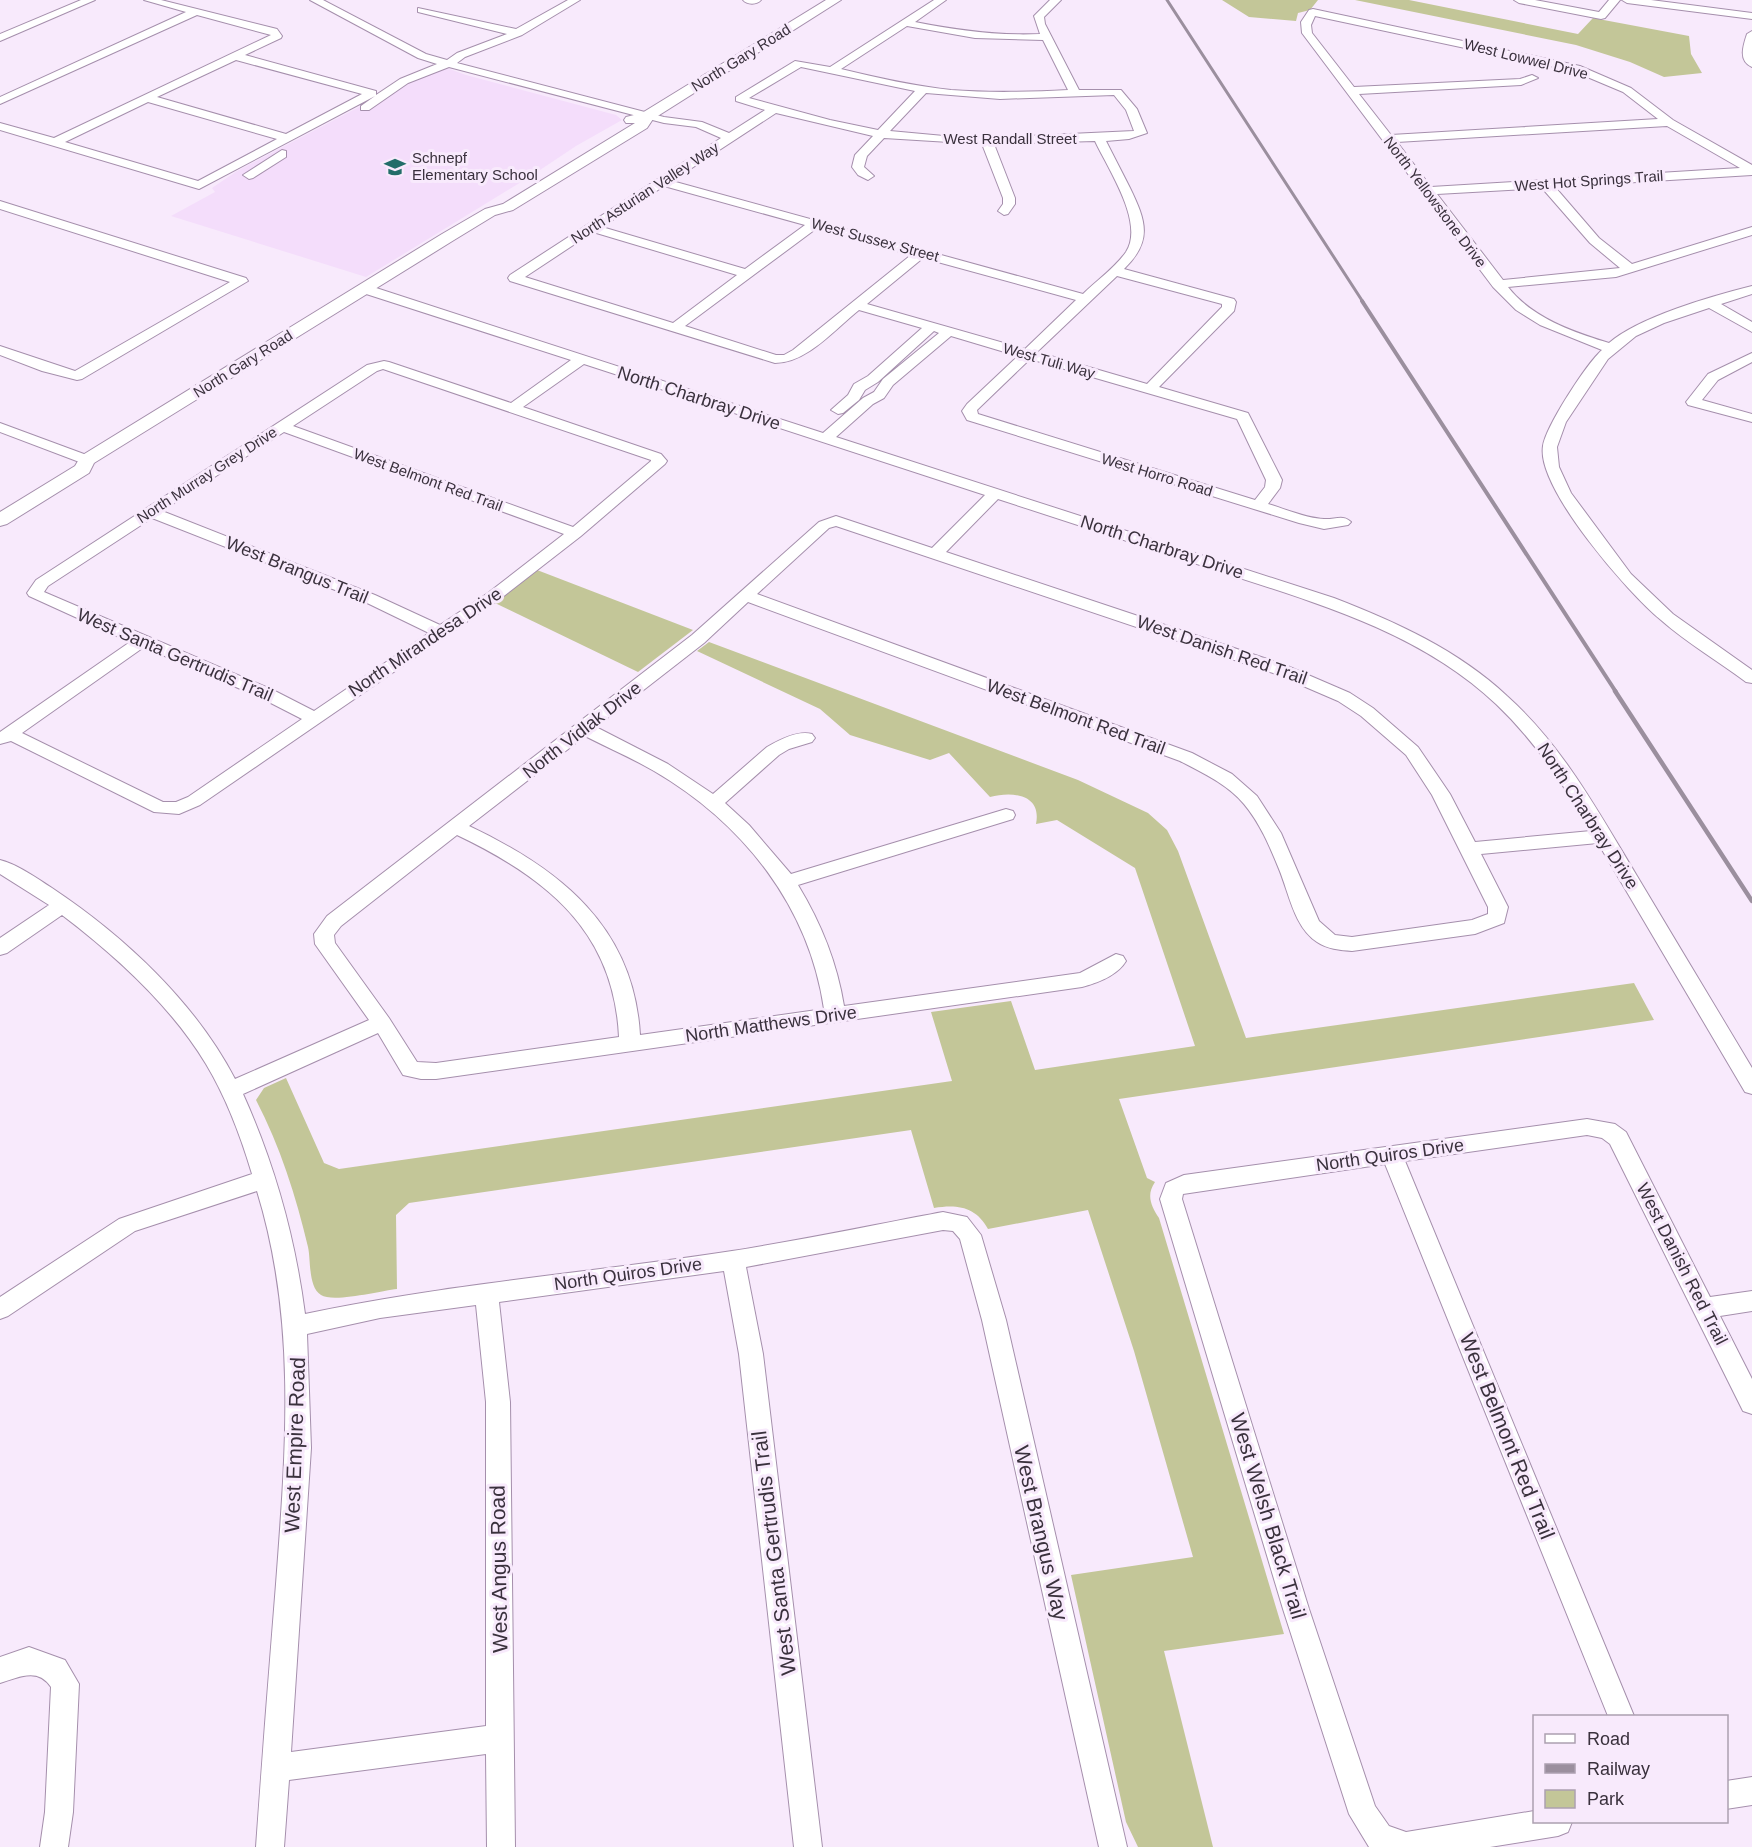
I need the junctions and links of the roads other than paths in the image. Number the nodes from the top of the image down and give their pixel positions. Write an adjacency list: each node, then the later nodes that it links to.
1 (90, 0): 20 (street)
2 (315, 0): 22 (street)
3 (331, 0): 22 (street)
4 (441, 0): 17 (street)
5 (574, 0): 17 (street)
6 (835, 0): 32 (main road, North Gary Road)
7 (941, 0): 16 (street)
8 (1056, 0): 19 (street)
9 (1519, 0): 10 (street)
10 (1615, 0)
11 (1627, 0): 15 (street)
12 (155, 1): 13 (street)
13 (196, 12): 21 (street); 30 (street)
14 (1313, 12): 27 (street, North Yellowstone Drive); 33 (street, West Lowwel Drive)
15 (1752, 16)
16 (906, 23): 19 (street); 24 (street)
17 (518, 33): 22 (street)
18 (1752, 36): 23 (street)
19 (1045, 37): 28 (street)
20 (0, 38)
21 (235, 56): 29 (street); 37 (street)
22 (449, 63): 32 (street); 43 (street)
23 (1752, 64)
24 (833, 70): 26 (street); 31 (street, West Randall Street)
25 (1532, 78): 27 (street)
26 (921, 90): 28 (street); 35 (street)
27 (1351, 91): 39 (street, North Yellowstone Drive)
28 (1074, 92): 38 (street, West Randall Street)
29 (147, 98): 37 (street); 40 (street)
30 (0, 101)
31 (775, 108): 35 (street, West Randall Street); 36 (street, North Asturian Valley Way)
32 (647, 116): 36 (street); 58 (main road, North Gary Road)
33 (1669, 122): 39 (street); 42 (street, West Lowwel Drive)
34 (0, 126): 40 (street)
35 (879, 133): 41 (street, West Randall Street); 44 (street)
36 (728, 137): 45 (street, North Asturian Valley Way)
37 (288, 138): 40 (street)
38 (1099, 138): 41 (street, West Randall Street); 55 (street)
39 (1388, 139): 47 (street, North Yellowstone Drive)
40 (55, 142)
41 (987, 142): 49 (street)
42 (1752, 171): 46 (street, West Hot Springs Trail)
43 (249, 176)
44 (868, 176)
45 (663, 182): 50 (street, West Sussex Street); 51 (street, North Asturian Valley Way)
46 (1546, 184): 47 (street, West Hot Springs Trail); 54 (street)
47 (1427, 191): 57 (street, North Yellowstone Drive)
48 (0, 205): 68 (street)
49 (1004, 211)
50 (815, 224): 53 (street, West Sussex Street); 56 (street)
51 (592, 228): 56 (street); 63 (street, North Asturian Valley Way)
52 (1752, 231): 54 (street)
53 (921, 253): 60 (street, West Sussex Street); 62 (street)
54 (1631, 269): 57 (street)
55 (1115, 271): 60 (street); 74 (street)
56 (747, 274): 63 (street)
57 (1498, 284): 67 (street, North Yellowstone Drive)
58 (365, 289): 71 (street, North Charbray Drive); 80 (main road, North Gary Road)
59 (1752, 290): 61 (street)
60 (1086, 299): 69 (street)
61 (1710, 303): 65 (street); 67 (street)
62 (857, 305): 63 (street); 64 (street, West Tuli Way)
63 (674, 327)
64 (931, 327): 66 (street, West Tuli Way); 72 (street)
65 (1752, 328)
66 (948, 332): 69 (street, West Tuli Way); 73 (street)
67 (1611, 348): 94 (street)
68 (0, 350)
69 (1027, 355): 74 (street, West Tuli Way); 83 (street, West Horro Road)
70 (1752, 357): 76 (street)
71 (581, 360): 75 (street); 79 (street, North Charbray Drive)
72 (865, 382): 73 (street); 79 (street)
73 (886, 387): 79 (street)
74 (1149, 390): 83 (street, West Tuli Way)
75 (513, 408): 77 (street, North Murray Grey Drive); 88 (street, North Mirandesa Drive)
76 (1752, 418)
77 (281, 426): 84 (street, North Murray Grey Drive); 88 (street, West Belmont Red Trail)
78 (0, 427): 80 (street)
79 (818, 436): 81 (street, North Charbray Drive)
80 (87, 460): 82 (main road); 85 (main road, North Gary Road)
81 (996, 494): 89 (street); 102 (street, North Charbray Drive)
82 (0, 505)
83 (1258, 506): 87 (street, West Horro Road)
84 (150, 512): 90 (street, North Murray Grey Drive); 92 (street, West Brangus Trail)
85 (0, 520)
86 (836, 521): 89 (street, West Danish Red Trail); 91 (street, North Vidlak Drive)
87 (1343, 522)
88 (575, 533): 92 (street, North Mirandesa Drive)
89 (936, 554): 103 (street, West Danish Red Trail)
90 (36, 593): 93 (street, West Santa Gertrudis Trail)
91 (746, 596): 96 (street, North Vidlak Drive); 107 (street, West Belmont Red Trail)
92 (441, 632): 95 (street, North Mirandesa Drive)
93 (142, 641): 95 (street, West Santa Gertrudis Trail); 97 (street)
94 (1752, 678)
95 (314, 718): 97 (street, North Mirandesa Drive)
96 (584, 728): 99 (street); 101 (street, North Vidlak Drive)
97 (5, 737)
98 (806, 738): 99 (street)
99 (713, 804): 105 (street)
100 (1005, 815): 105 (street)
101 (456, 827): 111 (street, North Vidlak Drive); 112 (street)
102 (1604, 836): 103 (street); 113 (street, North Charbray Drive)
103 (1468, 849): 107 (street, West Danish Red Trail)
104 (0, 866): 106 (street, West Empire Road)
105 (786, 882): 110 (street)
106 (63, 905): 108 (street); 114 (street, West Empire Road)
107 (1497, 918)
108 (0, 948)
109 (1116, 961): 110 (street, North Matthews Drive)
110 (835, 1014): 112 (street, North Matthews Drive)
111 (382, 1023): 112 (street, North Matthews Drive); 114 (street)
112 (630, 1044)
113 (1752, 1086)
114 (231, 1090): 117 (street, West Empire Road)
115 (1607, 1130): 116 (street, North Quiros Drive); 123 (street, West Danish Red Trail)
116 (1392, 1155): 118 (street, North Quiros Drive); 128 (street, West Belmont Red Trail)
117 (266, 1179): 124 (street); 125 (street, West Empire Road)
118 (1174, 1189): 133 (street, West Welsh Black Trail)
119 (959, 1223): 120 (street, North Quiros Drive); 138 (street, West Brangus Way)
120 (733, 1260): 121 (street, North Quiros Drive); 137 (street, West Santa Gertrudis Trail)
121 (486, 1292): 125 (street, North Quiros Drive); 129 (street, West Angus Road)
122 (1752, 1301): 123 (street)
123 (1704, 1308): 126 (street, West Danish Red Trail)
124 (0, 1309)
125 (296, 1326): 130 (street, West Empire Road)
126 (1752, 1403)
127 (0, 1670): 134 (street)
128 (1621, 1715)
129 (501, 1738): 130 (street); 136 (street, West Angus Road)
130 (275, 1768): 135 (street, West Empire Road)
131 (1752, 1791): 132 (street)
132 (1728, 1795)
133 (1546, 1823)
134 (54, 1847)
135 (270, 1847)
136 (501, 1847)
137 (808, 1847)
138 (1113, 1847)

